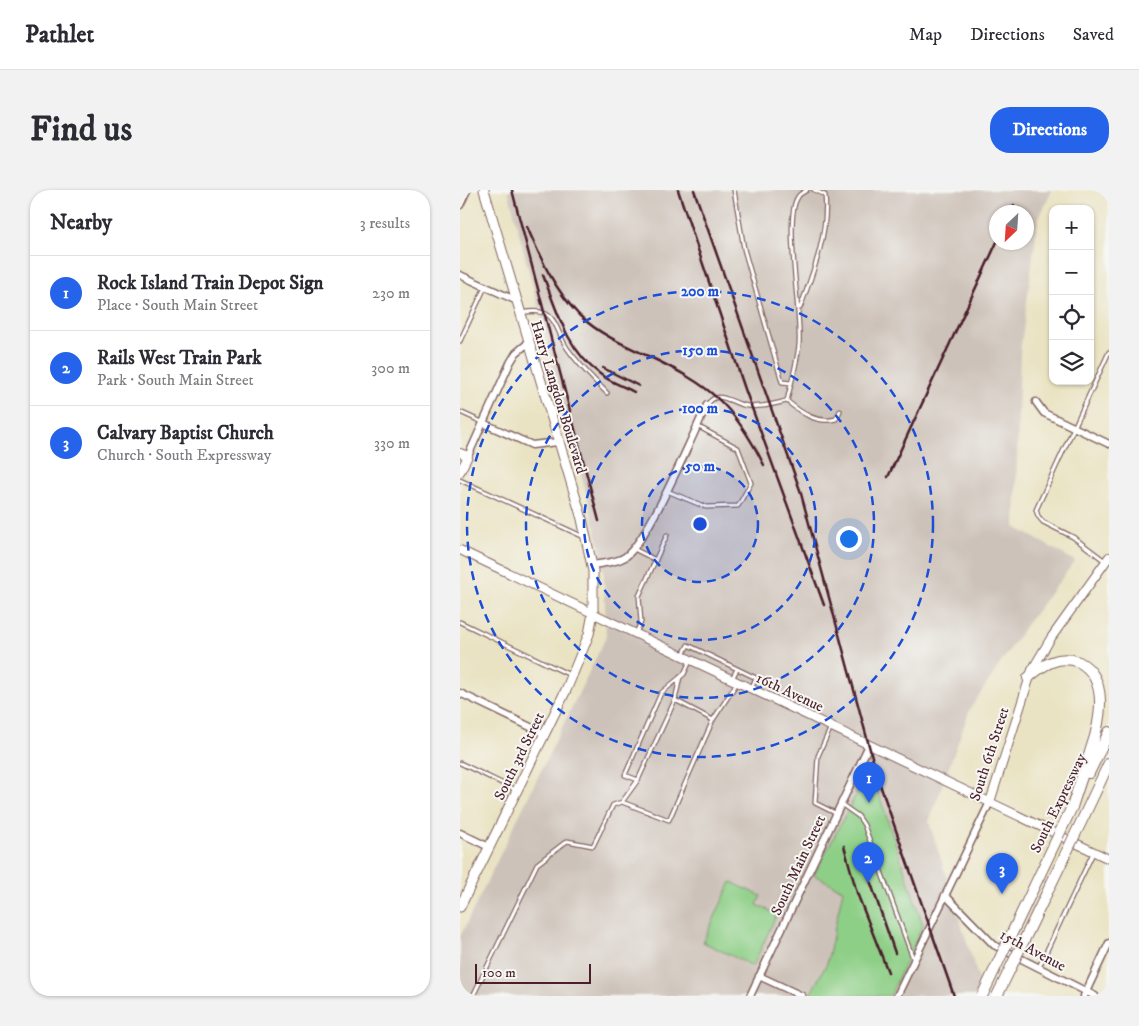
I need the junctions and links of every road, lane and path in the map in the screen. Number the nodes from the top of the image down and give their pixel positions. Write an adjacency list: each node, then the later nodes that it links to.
1 (467, 190): 6 (street)
2 (484, 190): 9 (main road, Harry Langdon Boulevard)
3 (734, 190): 15 (lane)
4 (807, 190): 10 (lane)
5 (814, 190): 10 (lane)
6 (460, 205)
7 (460, 275): 8 (street)
8 (485, 286): 9 (street); 12 (lane)
9 (515, 300): 11 (main road, Harry Langdon Boulevard)
10 (800, 308): 15 (lane)
11 (519, 314): 13 (main road, Harry Langdon Boulevard); 16 (lane)
12 (460, 341)
13 (528, 343): 22 (street); 25 (main road, Harry Langdon Boulevard)
14 (1109, 352): 24 (lane)
15 (791, 383): 17 (lane)
16 (607, 393)
17 (787, 401): 19 (lane); 20 (lane)
18 (1036, 402): 24 (street)
19 (707, 405): 23 (street)
20 (840, 411)
21 (460, 412): 22 (lane)
22 (483, 423): 25 (street); 27 (street)
23 (697, 426): 30 (street); 30 (lane)
24 (1074, 427): 26 (street); 35 (lane)
25 (558, 442): 32 (main road, Harry Langdon Boulevard)
26 (1109, 444)
27 (464, 455): 28 (street)
28 (460, 472)
29 (460, 480): 32 (lane)
30 (665, 491): 33 (street)
31 (667, 534): 36 (lane)
32 (587, 537): 37 (main road, Harry Langdon Boulevard)
33 (633, 549): 36 (lane); 37 (street)
34 (460, 550): 38 (street, 16th Avenue)
35 (1107, 559): 46 (street, South 6th Street)
36 (656, 560): 40 (lane)
37 (592, 565): 38 (main road, Harry Langdon Boulevard)
38 (593, 613): 40 (street, 16th Avenue); 44 (main road, South 3rd Street)
39 (460, 622): 44 (lane)
40 (636, 634): 41 (street, 16th Avenue)
41 (682, 656): 42 (street, 16th Avenue); 43 (lane)
42 (690, 660): 45 (lane); 47 (street, 16th Avenue)
43 (737, 669): 47 (lane); 48 (lane)
44 (573, 676): 54 (main road, South 3rd Street)
45 (680, 677): 50 (lane); 58 (lane)
46 (1028, 678): 61 (street, South 6th Street); 63 (main road)
47 (734, 681): 48 (street, 16th Avenue); 51 (lane)
48 (751, 689): 52 (street, 16th Avenue)
49 (460, 693): 54 (street)
50 (675, 700): 51 (lane); 58 (lane)
51 (713, 720): 60 (lane)
52 (831, 727): 55 (street, 16th Avenue); 64 (lane)
53 (1109, 732): 63 (main road, South Expressway)
54 (545, 734): 59 (main road, South 3rd Street)
55 (869, 745): 61 (street, 16th Avenue); 62 (street, South Main Street)
56 (460, 763): 59 (lane)
57 (1109, 763): 81 (main road, South Expressway, bridge)
58 (638, 780): 60 (lane)
59 (518, 790): 66 (main road, South 3rd Street)
60 (622, 802): 76 (lane)
61 (990, 802): 67 (street, 16th Avenue); 69 (street, South 6th Street)
62 (841, 804): 64 (street, South Main Street); 72 (lane)
63 (1072, 807): 80 (main road, South Expressway, bridge)
64 (836, 814): 74 (street, South Main Street)
65 (460, 833): 66 (street)
66 (489, 847): 70 (main road, South 3rd Street)
67 (1094, 852): 68 (street, 16th Avenue); 73 (lane)
68 (1109, 859)
69 (945, 895): 72 (street, South 6th Street); 73 (street, 15th Avenue)
70 (460, 905)
71 (1109, 943): 75 (street)
72 (914, 961): 79 (street, South 6th Street)
73 (1038, 969): 75 (street, 15th Avenue)
74 (759, 976): 77 (street, South Main Street); 78 (street)
75 (1085, 994): 82 (street, 15th Avenue)
76 (473, 996)
77 (750, 996)
78 (802, 996)
79 (897, 996)
80 (982, 996)
81 (997, 996)
82 (1095, 996)

